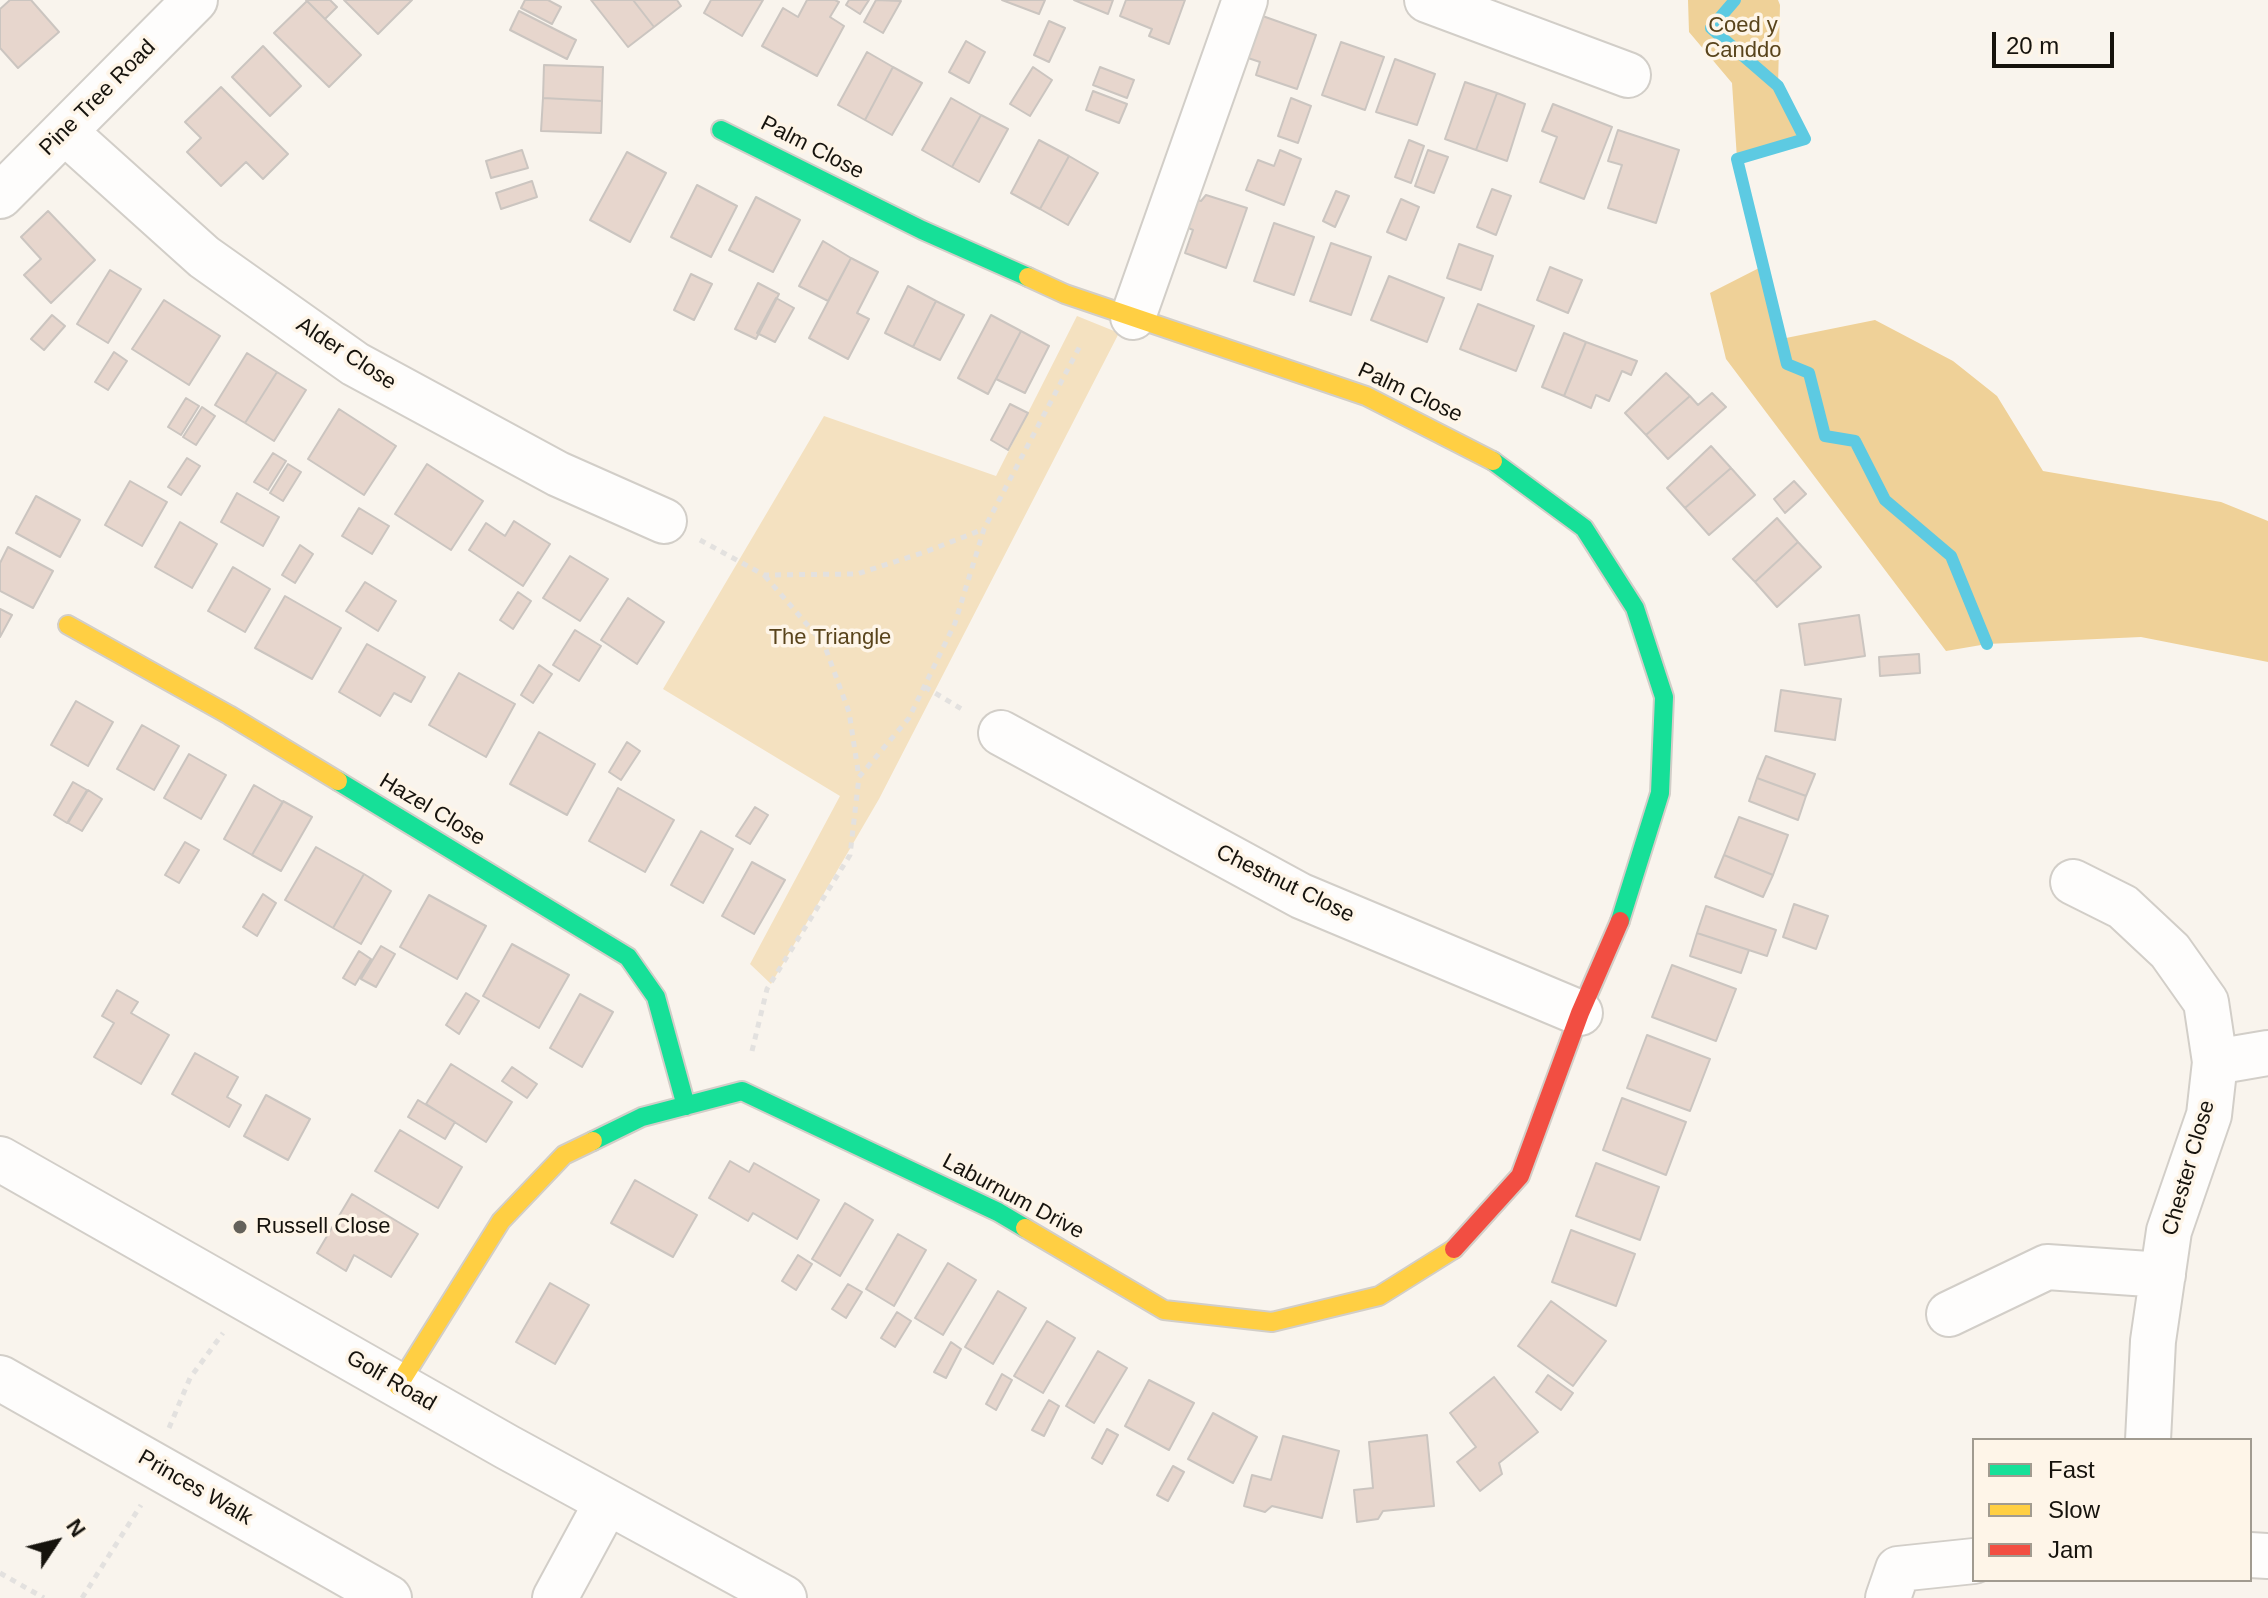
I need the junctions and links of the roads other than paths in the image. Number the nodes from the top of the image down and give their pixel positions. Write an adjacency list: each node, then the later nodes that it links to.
1 (195, 0): 6 (street, Pine Tree Road)
2 (1245, 0): 8 (street)
3 (1427, 0): 4 (street)
4 (1628, 75)
5 (721, 130): 8 (street, Palm Close)
6 (65, 132): 7 (street, Pine Tree Road); 9 (street, Alder Close)
7 (0, 196)
8 (1117, 312): 13 (street, Palm Close)
9 (664, 521)
10 (68, 625): 16 (street, Hazel Close)
11 (1001, 733): 13 (street, Chestnut Close)
12 (2073, 882): 15 (street, Chester Close)
13 (1580, 1013): 16 (street, Laburnum Drive)
14 (2268, 1053): 15 (street)
15 (2215, 1062): 18 (street, Chester Close)
16 (686, 1106): 21 (street)
17 (0, 1159): 21 (street, Golf Road)
18 (2163, 1275): 19 (street); 22 (street, Chester Close)
19 (1949, 1314)
20 (0, 1378): 25 (street, Princes Walk)
21 (398, 1386): 23 (street, Golf Road)
22 (2148, 1438)
23 (607, 1502): 26 (street); 27 (street, Golf Road)
24 (1972, 1561): 28 (street)
25 (389, 1598)
26 (555, 1598)
27 (784, 1598)
28 (1888, 1598)

